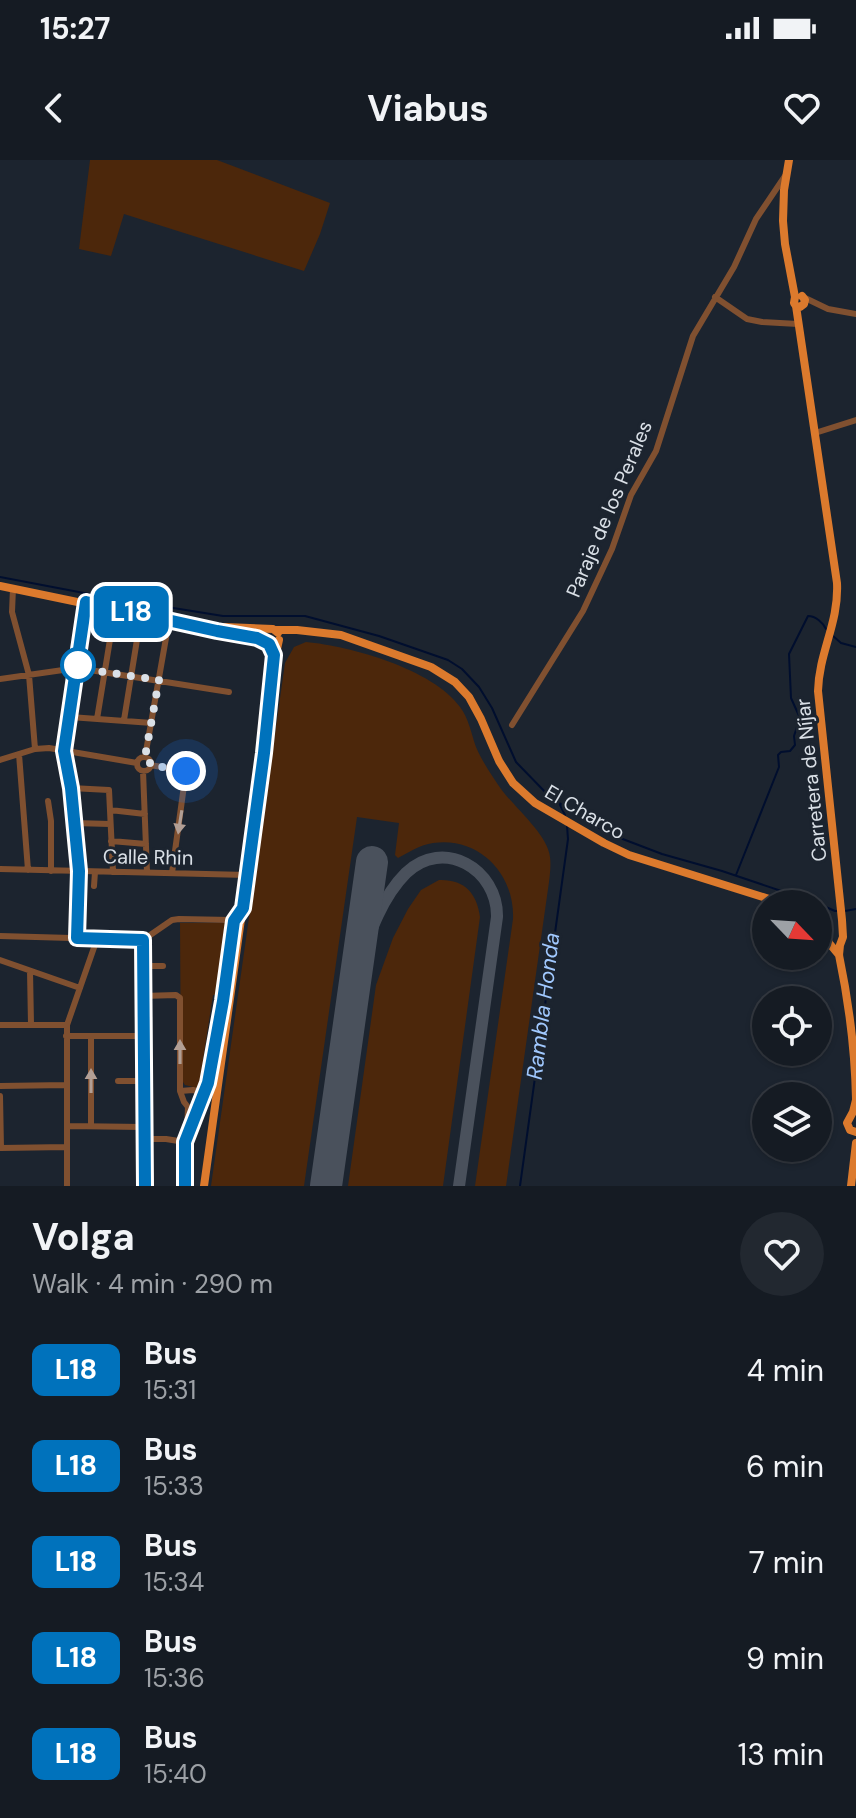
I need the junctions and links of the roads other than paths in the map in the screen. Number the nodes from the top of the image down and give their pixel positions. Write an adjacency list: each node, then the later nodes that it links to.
1 (789, 160): 2 (main road, Carretera de Níjar)
2 (787, 173): 3 (street, Paraje de los Perales); 4 (main road, Carretera de Níjar)
3 (715, 297): 6 (street); 30 (street, Paraje de los Perales)
4 (802, 301): 5 (street); 6 (main road, Carretera de Níjar)
5 (856, 314)
6 (798, 324): 8 (main road, Carretera de Níjar)
7 (856, 420): 8 (street)
8 (815, 433): 60 (main road, Carretera de Níjar)
9 (0, 586): 10 (main road)
10 (13, 588): 11 (main road); 21 (street)
11 (86, 602): 12 (main road); 19 (street)
12 (115, 609): 13 (main road); 20 (street)
13 (141, 615): 14 (main road); 22 (street)
14 (169, 621): 15 (main road); 24 (street)
15 (197, 626): 16 (main road); 17 (main road)
16 (276, 634): 17 (main road); 18 (main road); 57 (main road, El Charco)
17 (267, 643): 18 (main road)
18 (274, 663): 55 (main road)
19 (77, 668): 20 (street); 21 (street); 26 (street)
20 (105, 672): 22 (street); 27 (street)
21 (29, 675): 23 (street); 31 (street)
22 (131, 676): 24 (street); 28 (street)
23 (0, 679)
24 (159, 680): 25 (street); 29 (street)
25 (229, 692)
26 (70, 717): 27 (street); 32 (street)
27 (97, 719): 28 (street)
28 (124, 720): 29 (street)
29 (152, 723): 34 (street)
30 (512, 725)
31 (35, 749): 32 (street); 33 (street)
32 (64, 751): 36 (street); 39 (street)
33 (19, 754): 35 (street); 48 (street)
34 (145, 757): 36 (street); 37 (street)
35 (0, 760)
36 (137, 763): 38 (street)
37 (150, 765): 38 (street); 54 (street, one-way to 54)
38 (143, 771): 42 (street)
39 (71, 788): 41 (street); 43 (street)
40 (48, 801): 49 (street)
41 (110, 810): 42 (street); 44 (street)
42 (145, 814): 46 (street)
43 (74, 823): 44 (street); 50 (street)
44 (110, 824): 45 (street)
45 (111, 841): 46 (street); 52 (street)
46 (146, 844): 53 (street)
47 (0, 869): 48 (street, Calle Rhin)
48 (28, 870): 49 (street, Calle Rhin)
49 (51, 871): 50 (street, Calle Rhin)
50 (79, 871): 51 (street, Calle Rhin); 61 (street)
51 (95, 872): 52 (street, Calle Rhin); 56 (street)
52 (113, 872): 53 (street, Calle Rhin)
53 (147, 872): 54 (street, Calle Rhin)
54 (172, 873): 55 (street, Calle Rhin)
55 (247, 875): 58 (main road)
56 (94, 886)
57 (752, 894)
58 (237, 922): 63 (street); 81 (street); 99 (main road)
59 (0, 936): 61 (street)
60 (834, 936): 83 (main road)
61 (77, 938): 62 (street)
62 (97, 939): 63 (street); 68 (street)
63 (143, 940): 65 (street)
64 (0, 960): 67 (street)
65 (143, 966): 66 (street); 69 (street)
66 (163, 966)
67 (30, 971): 68 (street); 70 (street)
68 (80, 988): 72 (street)
69 (143, 996): 75 (street); 80 (street, one-way to 69)
70 (31, 1024): 71 (street); 72 (street)
71 (0, 1025)
72 (67, 1025): 73 (street)
73 (66, 1036): 74 (street); 78 (street)
74 (91, 1036): 75 (street); 88 (street, one-way to 74)
75 (143, 1036): 77 (street)
76 (118, 1081): 77 (street)
77 (143, 1081): 89 (street)
78 (66, 1085): 79 (street); 87 (street)
79 (0, 1086)
80 (180, 1091): 81 (street); 84 (street)
81 (204, 1093): 85 (street)
82 (0, 1096): 95 (street)
83 (856, 1100): 86 (main road)
84 (188, 1107): 85 (street); 92 (street)
85 (199, 1108): 92 (street)
86 (853, 1116): 90 (main road)
87 (67, 1126): 88 (street); 94 (street)
88 (91, 1126): 89 (street)
89 (143, 1127): 91 (street)
90 (853, 1131): 93 (main road)
91 (144, 1139): 92 (street); 97 (street)
92 (185, 1142): 98 (street)
93 (856, 1145): 100 (main road)
94 (67, 1147): 95 (street); 96 (street)
95 (1, 1148)
96 (67, 1186)
97 (145, 1186)
98 (185, 1186)
99 (204, 1186)
100 (851, 1186)

